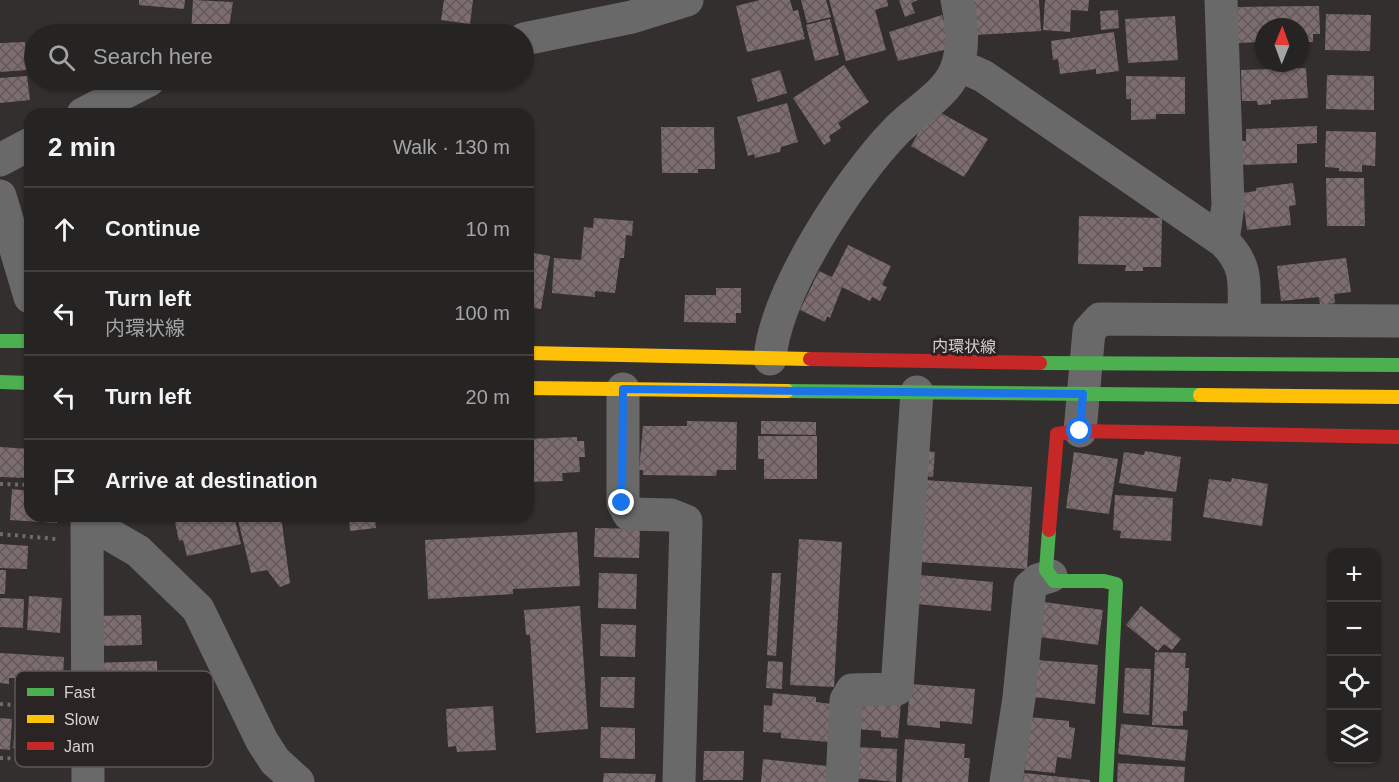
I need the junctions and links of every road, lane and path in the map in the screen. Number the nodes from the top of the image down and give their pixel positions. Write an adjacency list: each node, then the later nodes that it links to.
1 (687, 0): 4 (street)
2 (957, 0): 5 (street)
3 (1221, 0): 11 (street)
4 (534, 37)
5 (957, 65): 11 (street); 18 (street)
6 (130, 90): 7 (street)
7 (95, 108)
8 (24, 147): 9 (street)
9 (0, 160)
10 (0, 196): 12 (street)
11 (1223, 241): 13 (street)
12 (24, 277)
13 (1244, 319): 14 (street); 20 (street)
14 (1399, 321)
15 (0, 341): 16 (main road)
16 (24, 341)
17 (534, 353): 18 (main road, 内環状線)
18 (770, 359): 20 (main road, 内環状線)
19 (1399, 365): 20 (main road, 内環状線)
20 (1084, 379): 25 (main road, 内環状線); 26 (main road, 内環状線); 27 (street)
21 (0, 382): 22 (main road)
22 (24, 383)
23 (534, 388): 24 (main road, 内環状線)
24 (623, 389): 25 (main road, 内環状線); 42 (street)
25 (917, 393): 43 (street)
26 (1399, 397)
27 (1080, 431): 28 (main road); 33 (main road)
28 (1399, 437)
29 (0, 484): 30 (path)
30 (24, 485)
31 (88, 530): 32 (path); 34 (street); 41 (street)
32 (0, 534)
33 (1051, 576): 44 (street); 45 (main road)
34 (87, 671)
35 (0, 704): 36 (path)
36 (15, 705)
37 (0, 758): 38 (path)
38 (15, 760)
39 (57, 767): 40 (path)
40 (88, 772)
41 (298, 782)
42 (679, 782)
43 (842, 782)
44 (1006, 782)
45 (1106, 782)

